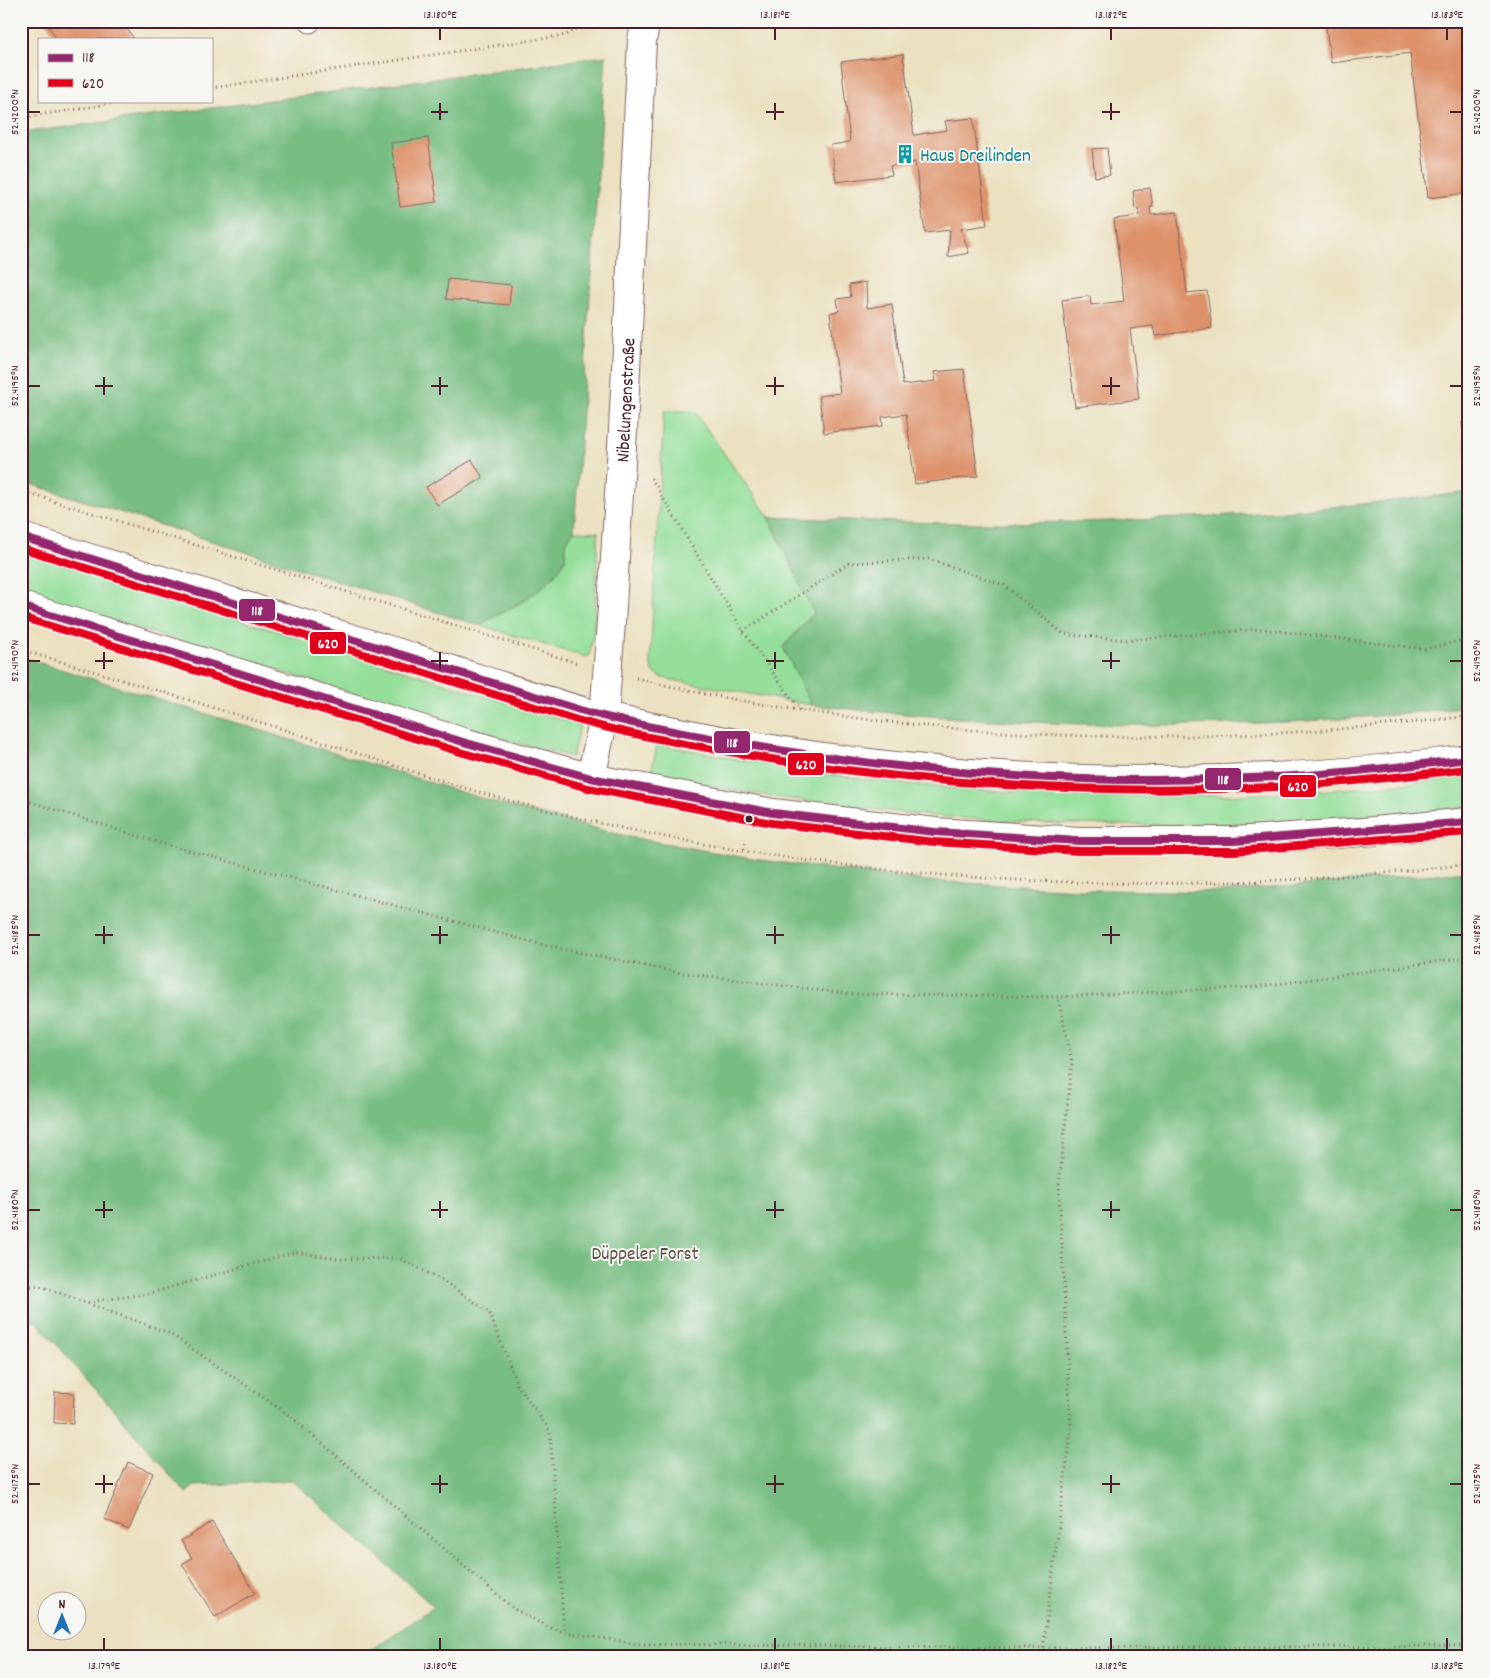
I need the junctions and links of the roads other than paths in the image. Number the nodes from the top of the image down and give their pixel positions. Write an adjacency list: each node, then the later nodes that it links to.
1 (646, 21): 4 (main road, Nibelungenstraße)
2 (21, 537): 4 (main road)
3 (21, 606): 6 (main road)
4 (604, 717): 5 (main road); 6 (main road, Nibelungenstraße)
5 (1469, 759)
6 (591, 778): 7 (main road)
7 (1469, 822)

